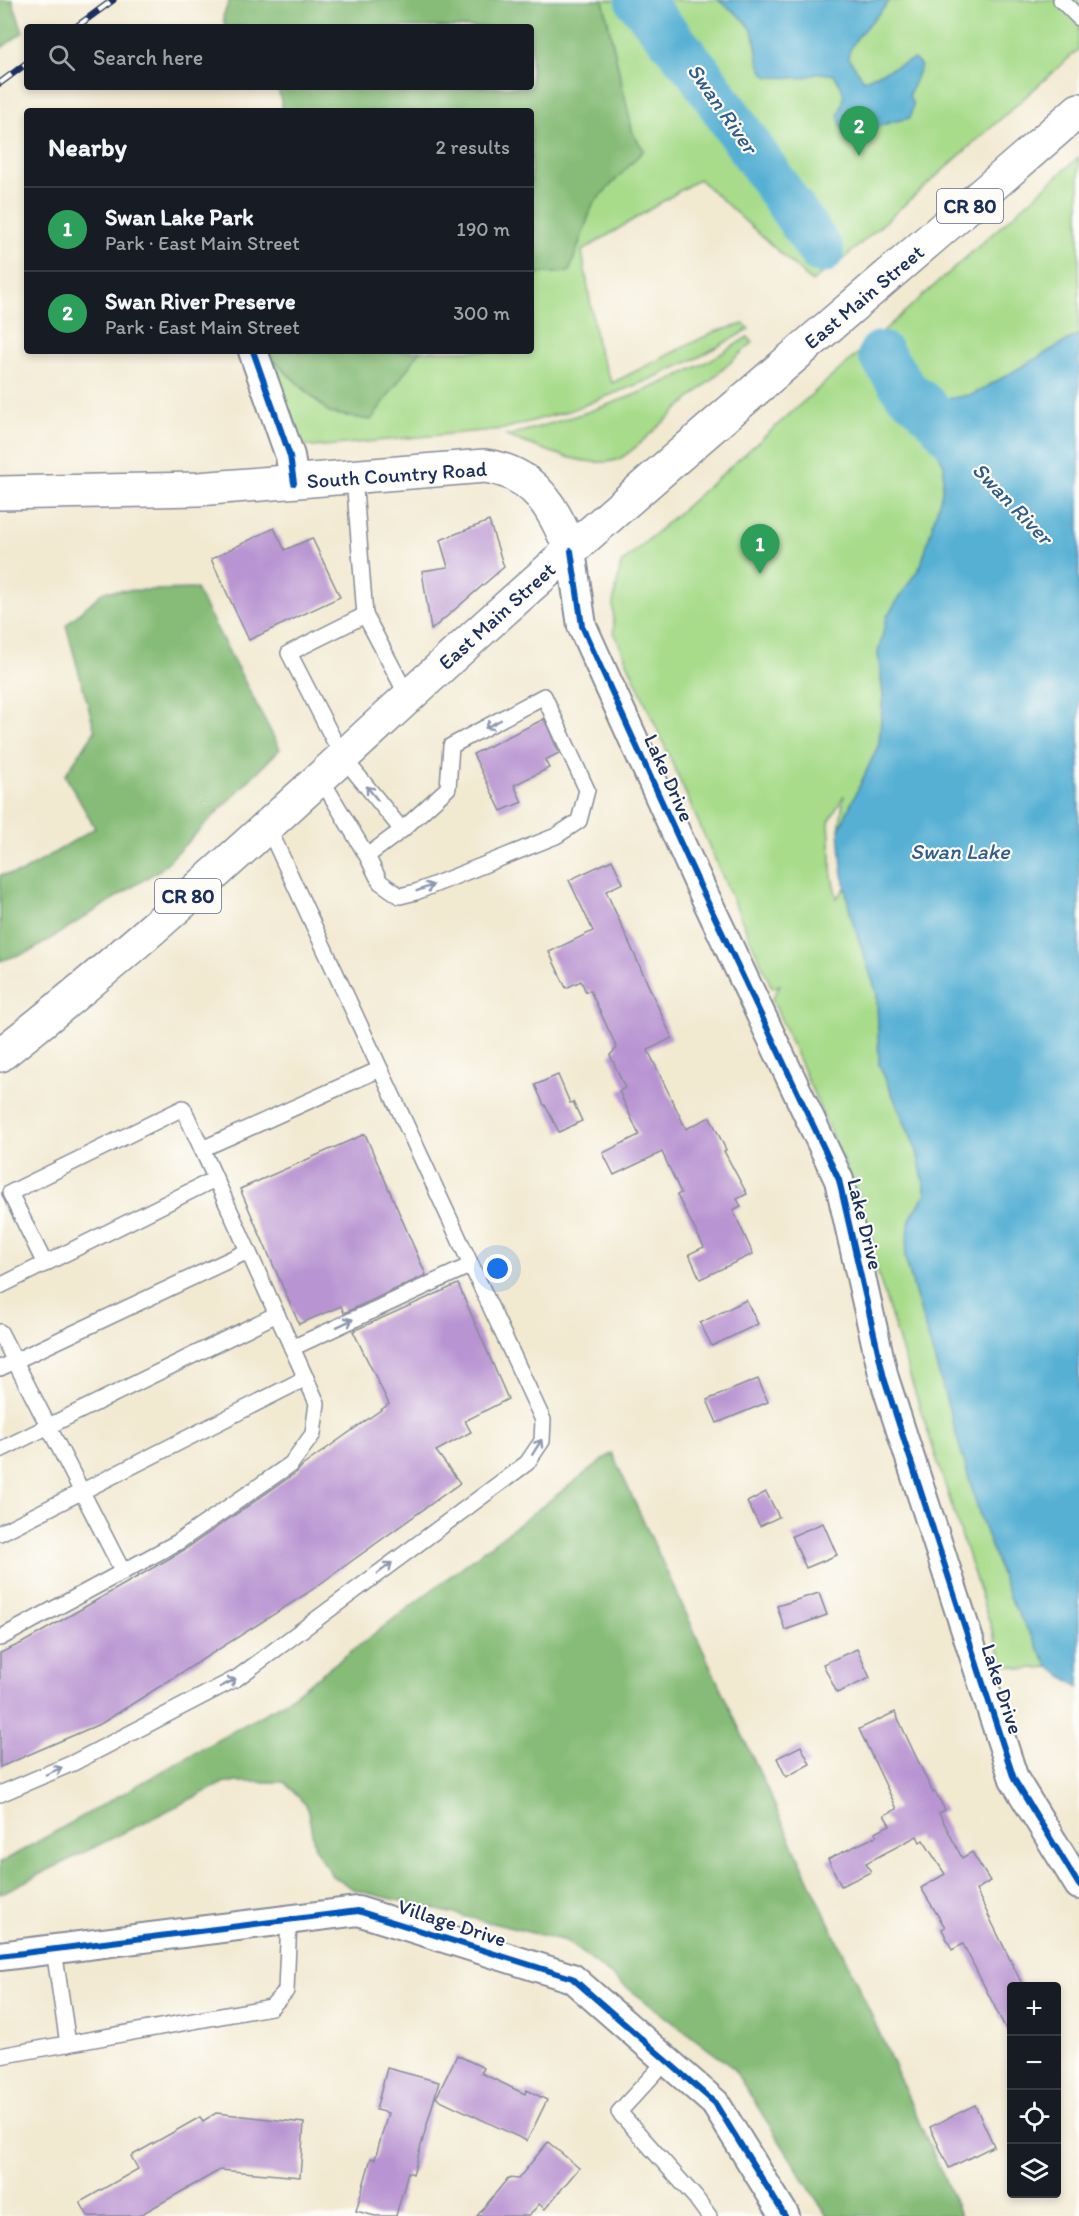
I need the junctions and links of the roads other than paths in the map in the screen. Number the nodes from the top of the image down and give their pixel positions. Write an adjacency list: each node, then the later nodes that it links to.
1 (1061, 0): 2 (lane)
2 (1079, 18)
3 (1079, 110): 8 (main road, East Main Street / CR 80)
4 (254, 354): 6 (street)
5 (354, 477): 6 (main road, South Country Road); 8 (main road, South Country Road); 9 (lane)
6 (294, 483): 7 (main road, South Country Road)
7 (0, 494)
8 (571, 551): 10 (main road, East Main Street / CR 80); 36 (street, Lake Drive)
9 (365, 615): 10 (lane); 11 (lane)
10 (408, 697): 11 (main road, East Main Street / CR 80)
11 (331, 766): 12 (main road, East Main Street / CR 80); 13 (lane, one-way to 11); 14 (lane)
12 (267, 825): 15 (main road, East Main Street / CR 80); 16 (lane)
13 (402, 830): 14 (lane); 14 (lane, one-way to 13)
14 (368, 855)
15 (0, 1055)
16 (380, 1069): 17 (lane); 21 (lane)
17 (202, 1149): 18 (lane); 20 (lane)
18 (215, 1179): 19 (lane); 20 (lane)
19 (248, 1251): 23 (lane); 26 (lane)
20 (45, 1264): 22 (lane)
21 (471, 1265): 25 (lane, one-way to 21); 35 (lane, one-way to 21)
22 (0, 1286)
23 (277, 1314): 25 (lane); 29 (lane)
24 (0, 1332): 26 (lane)
25 (292, 1348): 28 (lane)
26 (15, 1360): 27 (lane); 29 (lane)
27 (0, 1368)
28 (306, 1378): 31 (lane); 33 (lane)
29 (48, 1425): 30 (lane); 31 (lane)
30 (0, 1450)
31 (82, 1491): 32 (lane); 33 (lane)
32 (0, 1533)
33 (123, 1572): 34 (lane)
34 (0, 1638)
35 (0, 1794)
36 (1079, 1885)
37 (289, 1919): 38 (street, Village Drive); 40 (lane); 42 (street, Village Drive)
38 (54, 1950): 39 (street, Village Drive); 40 (lane)
39 (0, 1956)
40 (68, 2044): 41 (lane)
41 (0, 2056)
42 (666, 2061): 43 (lane); 44 (street, Village Drive)
43 (709, 2216)
44 (785, 2216)

